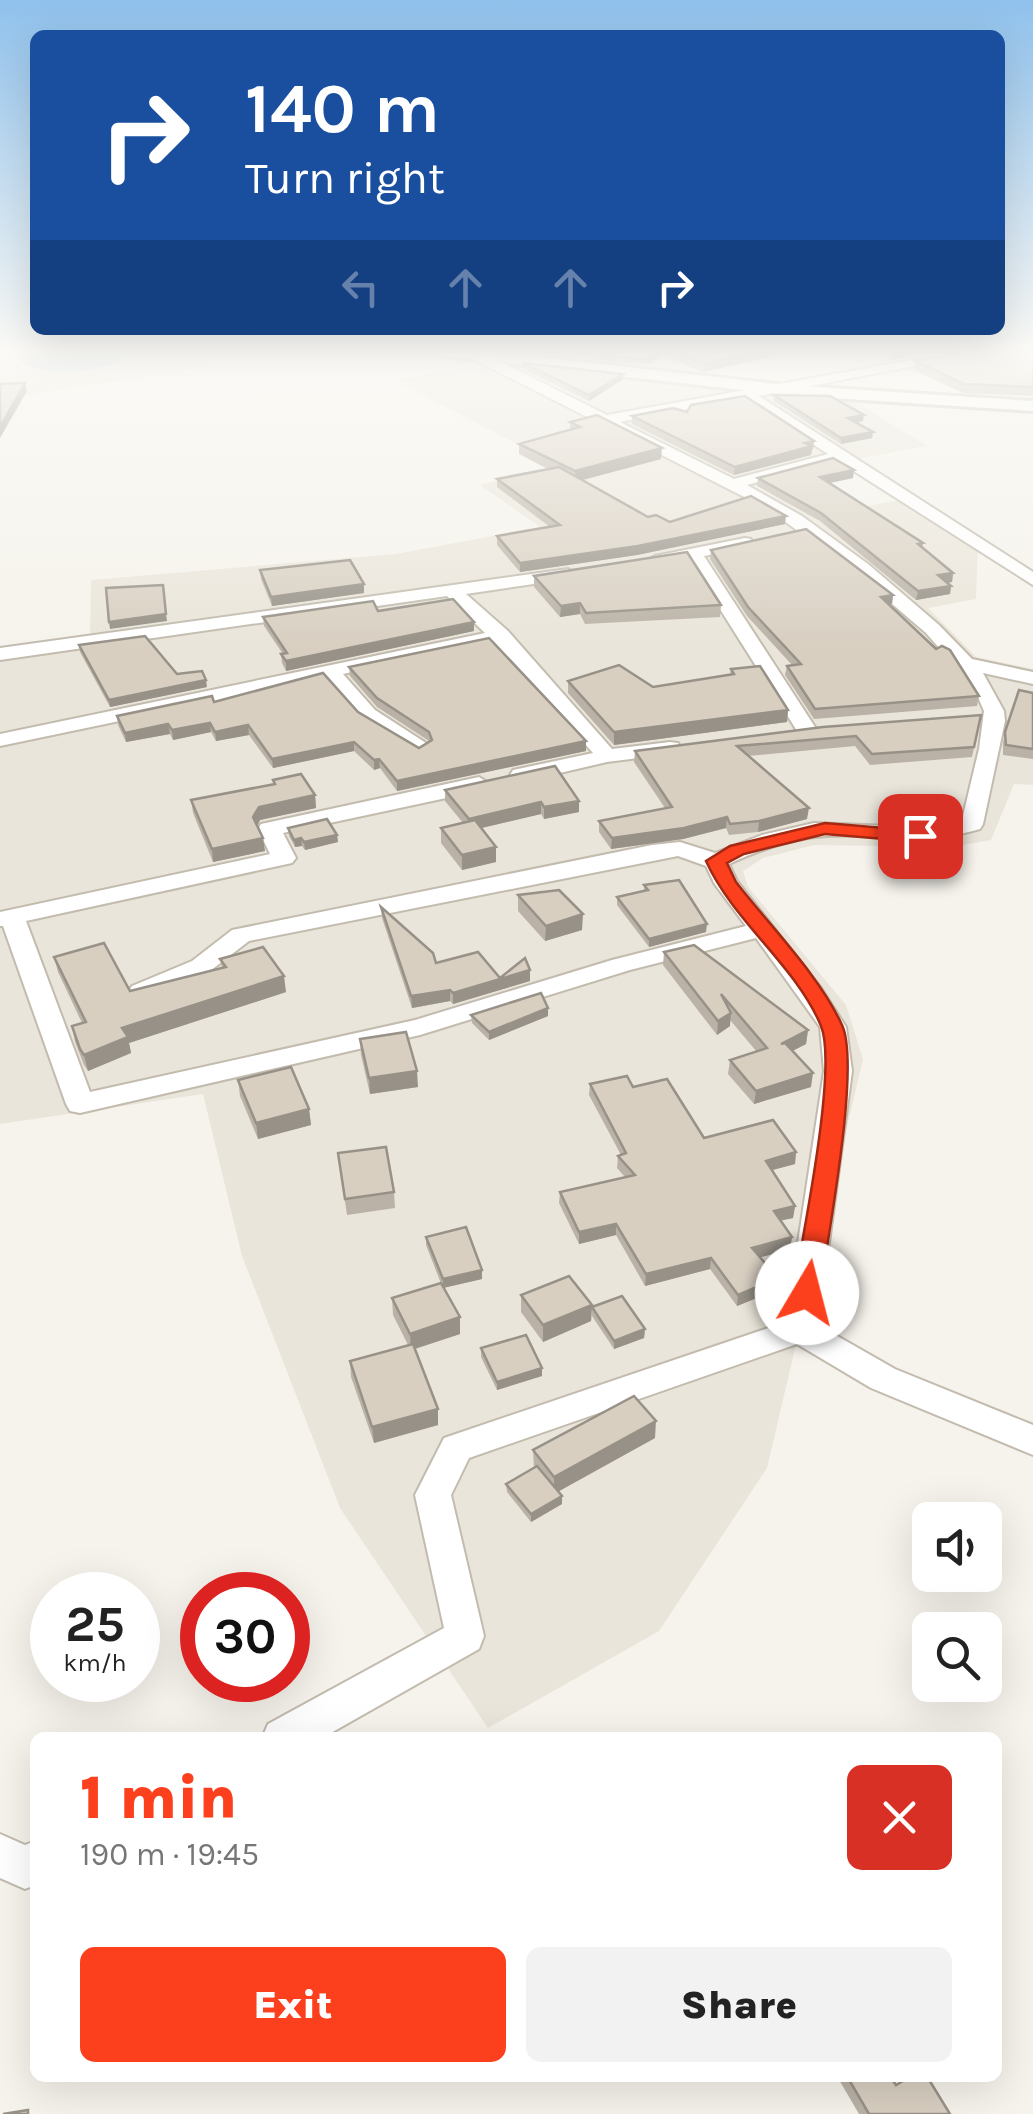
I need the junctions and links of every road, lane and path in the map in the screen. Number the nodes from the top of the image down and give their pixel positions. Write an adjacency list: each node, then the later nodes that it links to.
1 (664, 450): 4 (street)
2 (829, 450): 3 (street)
3 (839, 456): 4 (street); 9 (street)
4 (732, 484): 5 (street)
5 (812, 528): 6 (street); 13 (street)
6 (694, 554): 7 (street); 16 (street)
7 (638, 564)
8 (591, 571): 10 (street)
9 (1033, 580)
10 (450, 590): 11 (street); 12 (street)
11 (500, 635): 14 (street); 20 (street)
12 (0, 654)
13 (963, 663): 15 (street); 21 (street)
14 (330, 671): 17 (street); 19 (street)
15 (1033, 678)
16 (805, 730)
17 (0, 740)
18 (698, 744): 20 (street)
19 (418, 748)
20 (607, 756): 22 (street)
21 (716, 861): 23 (street); 24 (street)
22 (6, 917): 23 (street)
23 (759, 930): 25 (street)
24 (141, 992)
25 (802, 1330): 26 (street); 27 (street)
26 (1033, 1441)
27 (293, 1732)
28 (0, 1856): 29 (street)
29 (30, 1865)

